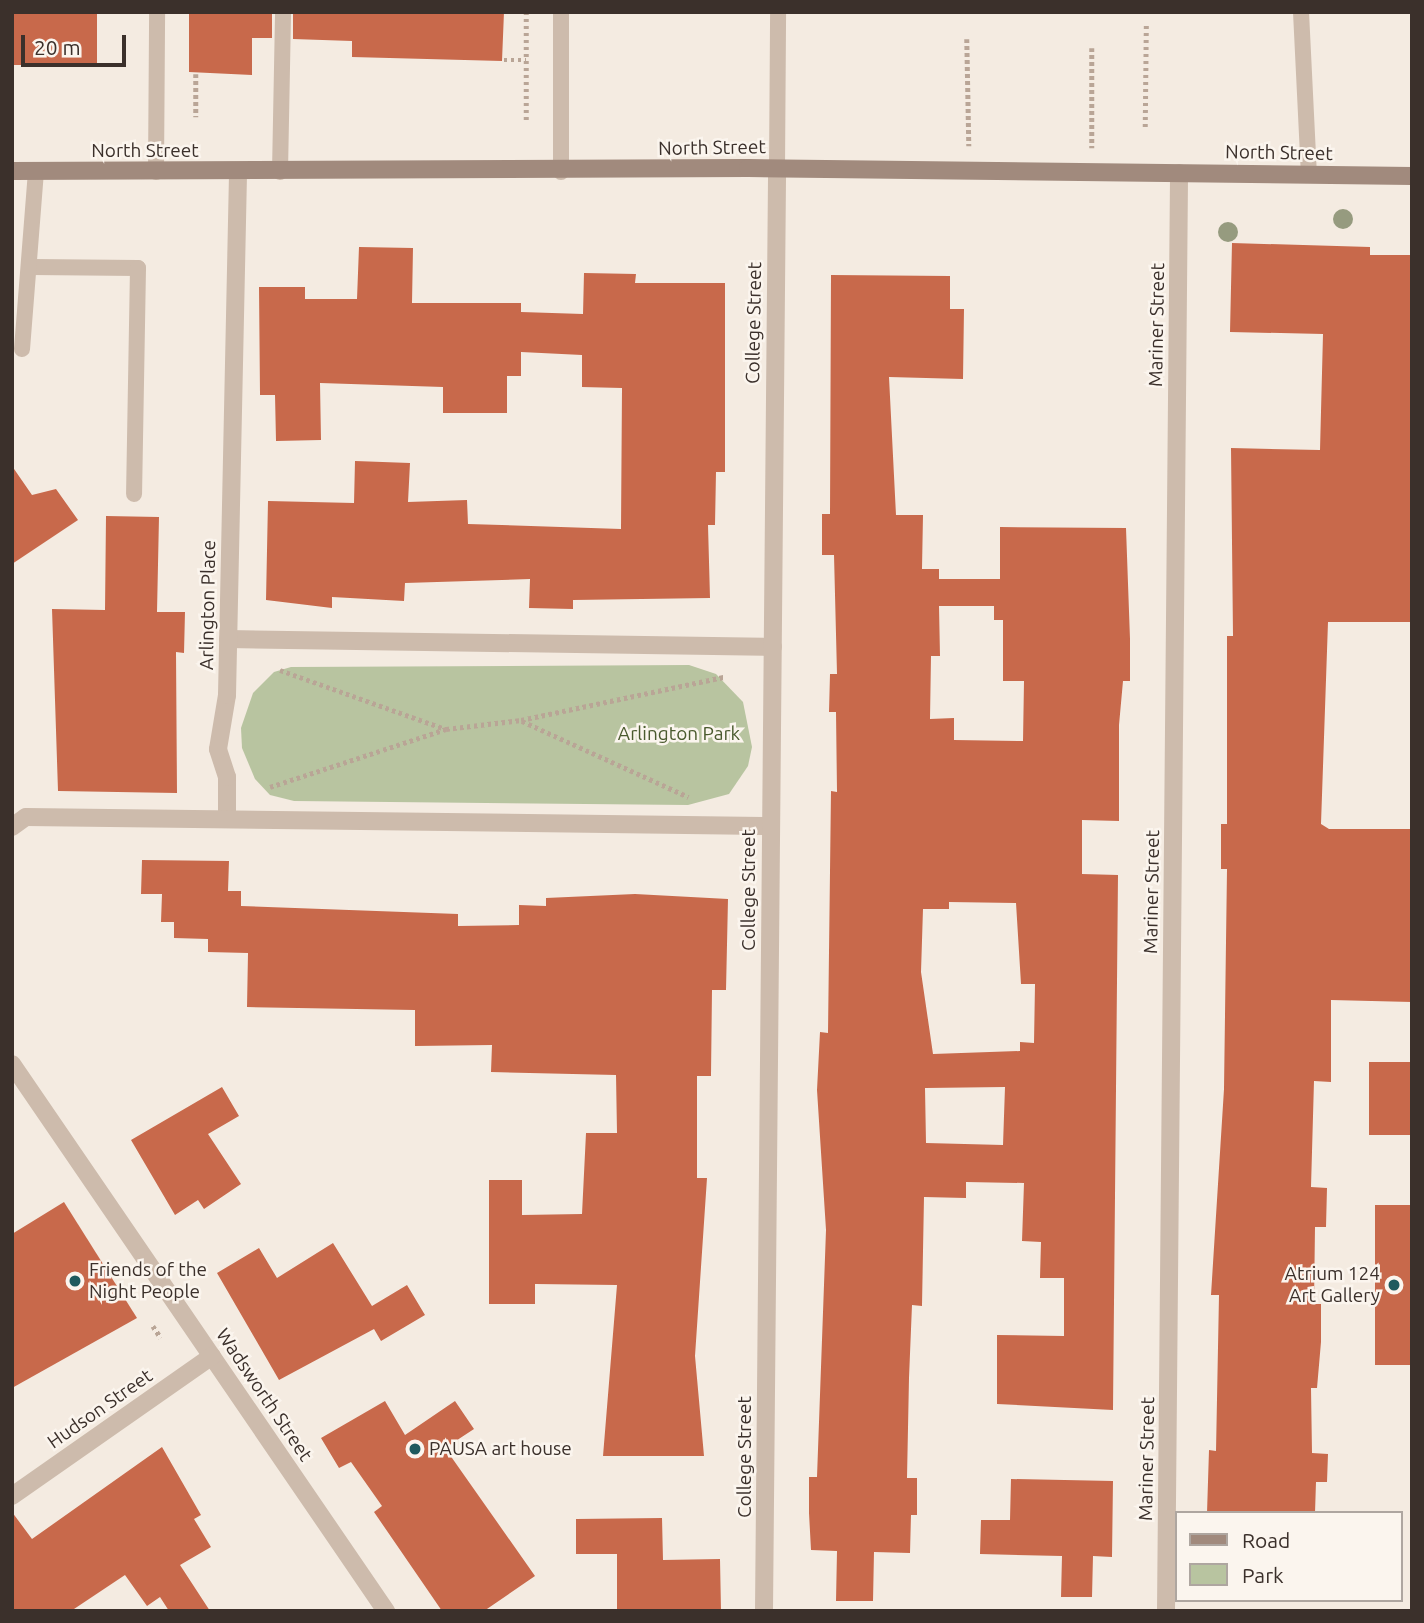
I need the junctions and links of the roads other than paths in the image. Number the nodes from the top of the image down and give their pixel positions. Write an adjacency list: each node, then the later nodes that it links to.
1 (158, 12): 9 (lane)
2 (284, 12): 10 (lane)
3 (561, 12): 11 (lane)
4 (778, 12): 6 (lane)
5 (1301, 12): 14 (lane)
6 (777, 169): 11 (street, North Street); 13 (street, North Street); 20 (street, College Street)
7 (12, 171): 8 (street, North Street)
8 (36, 171): 9 (street, North Street); 16 (lane)
9 (156, 172): 12 (street, North Street)
10 (280, 172): 11 (street, North Street); 12 (street, North Street)
11 (561, 172)
12 (238, 173): 19 (street, Arlington Place)
13 (1179, 173): 14 (street, North Street); 29 (street, Mariner Street)
14 (1308, 174): 15 (street, North Street)
15 (1412, 176)
16 (32, 267): 17 (lane); 18 (lane)
17 (22, 349)
18 (134, 494)
19 (229, 639): 20 (street); 21 (street, Arlington Place)
20 (773, 647): 23 (street, College Street)
21 (227, 818): 22 (street); 23 (street)
22 (12, 827)
23 (771, 827): 28 (street, College Street)
24 (12, 1064): 25 (street, Wadsworth Street)
25 (212, 1356): 26 (street, Hudson Street); 27 (street, Wadsworth Street)
26 (12, 1496)
27 (386, 1611)
28 (764, 1611)
29 (1166, 1611)

